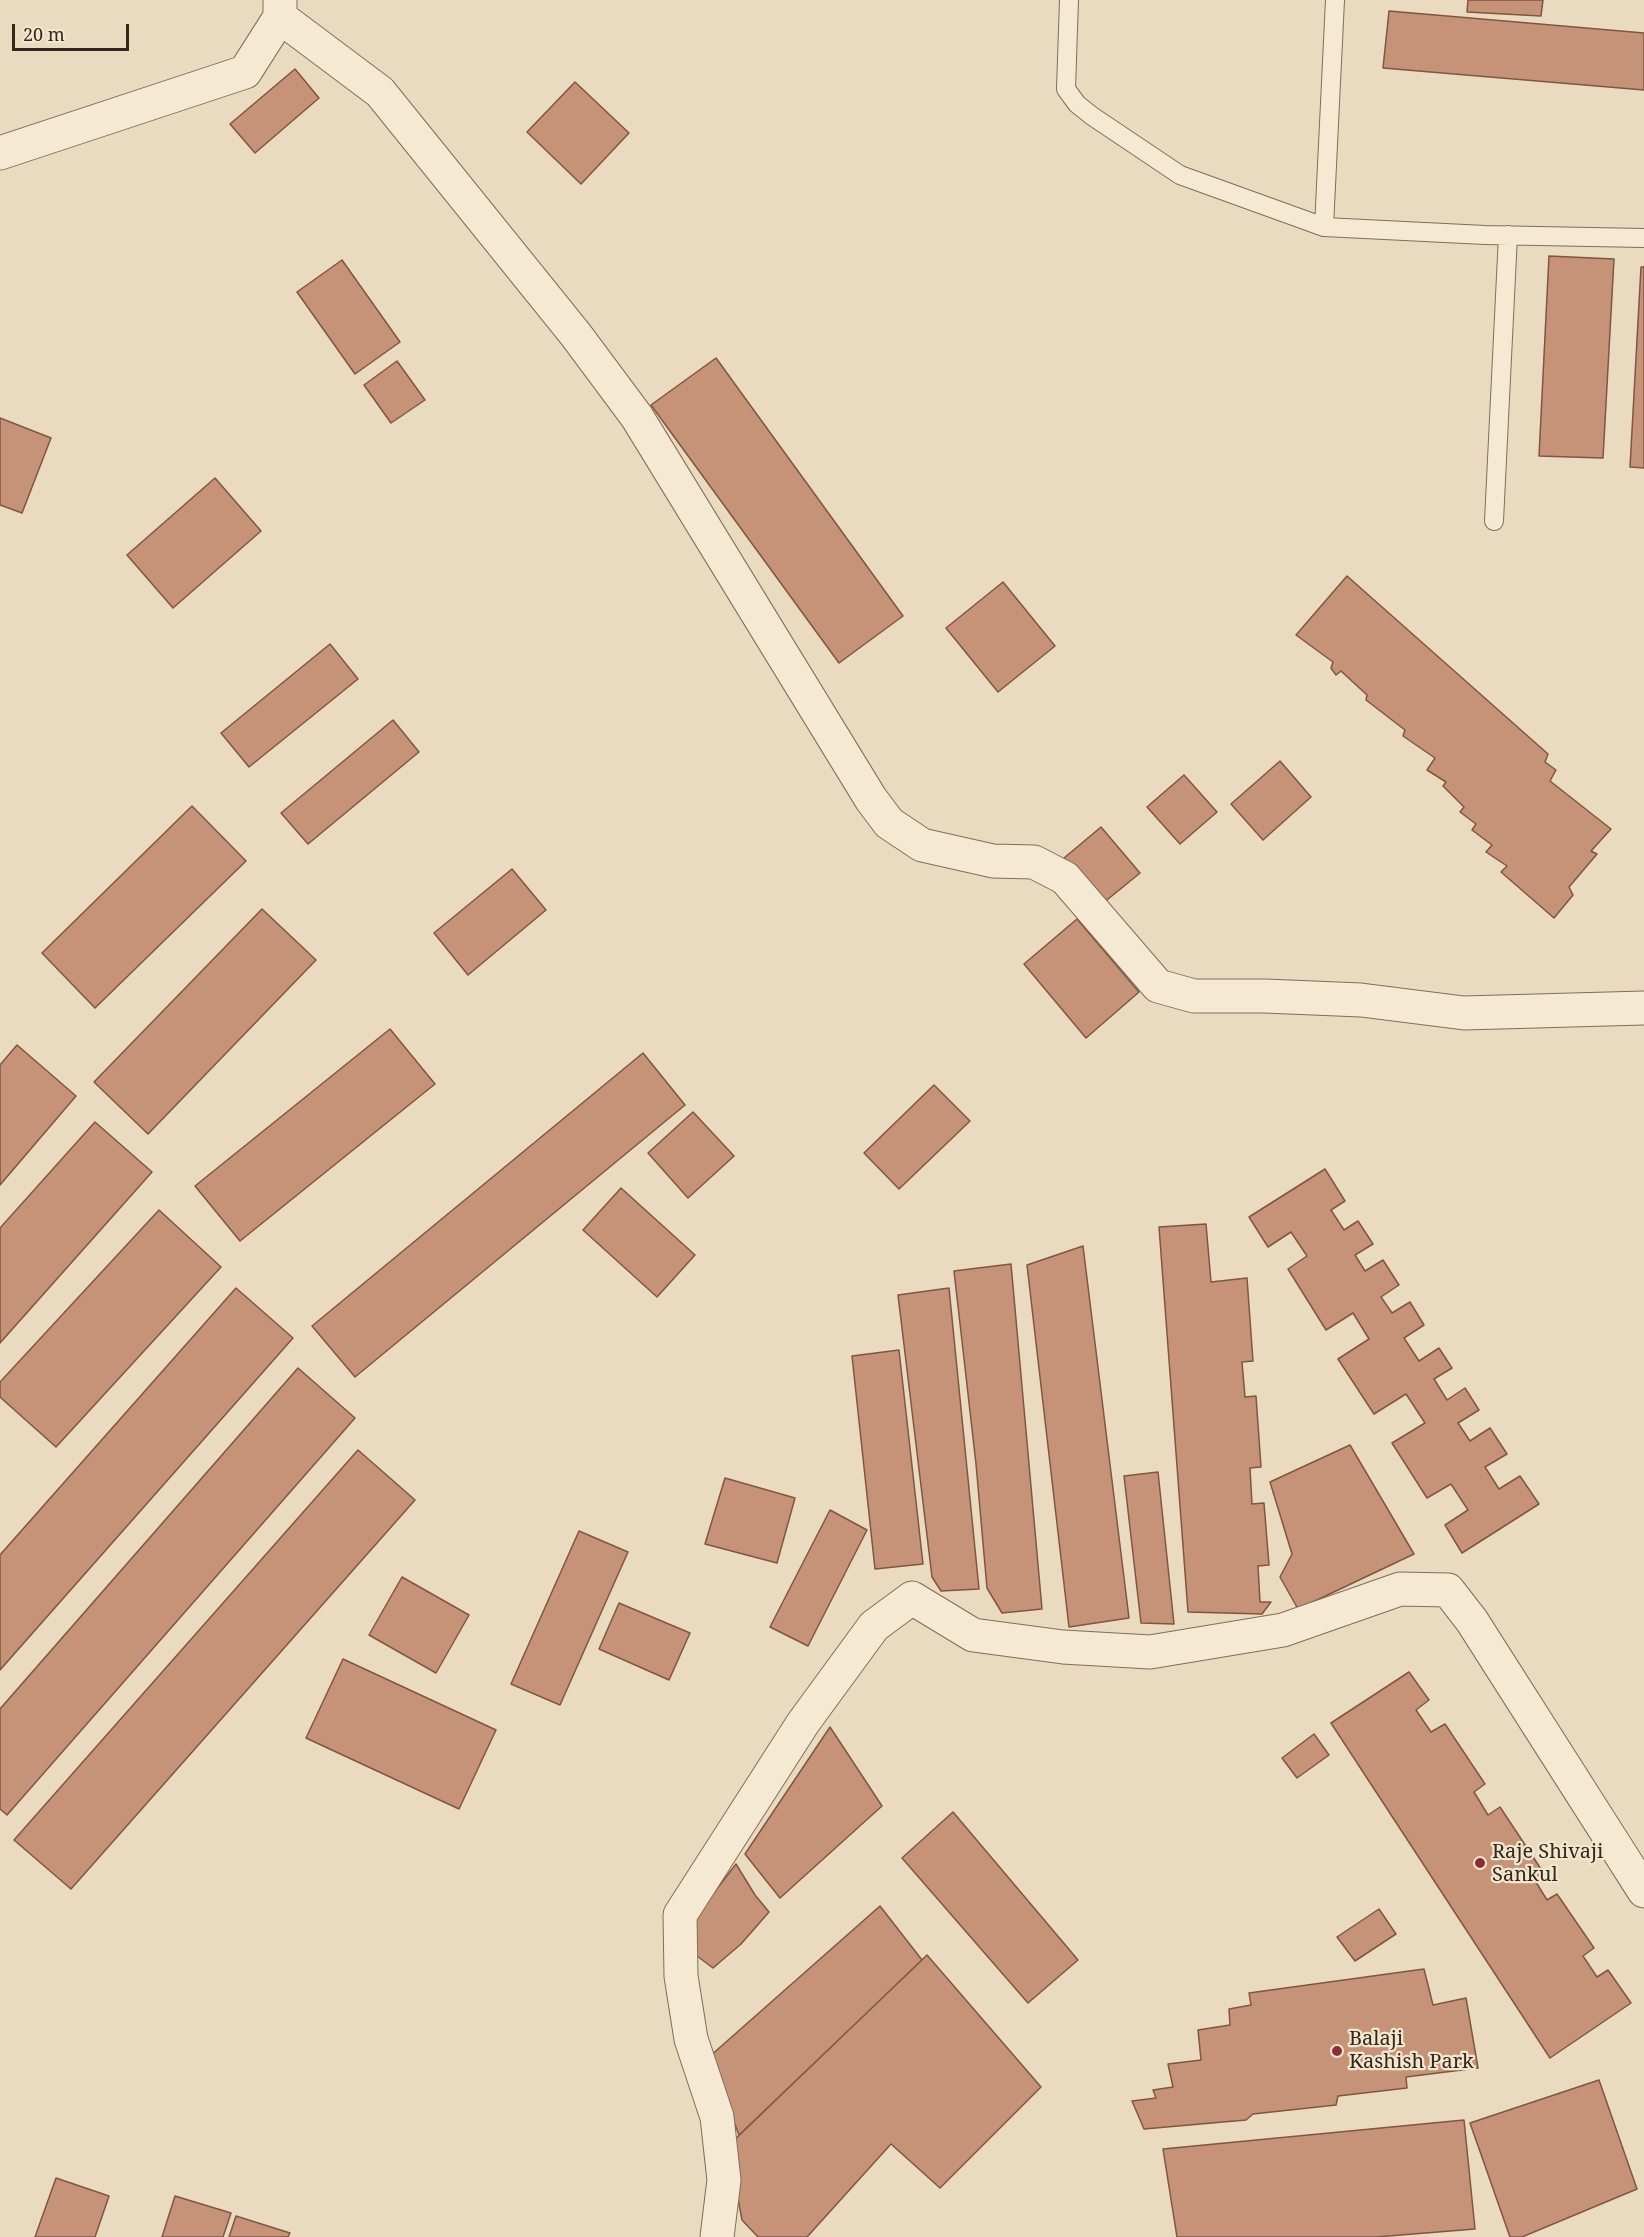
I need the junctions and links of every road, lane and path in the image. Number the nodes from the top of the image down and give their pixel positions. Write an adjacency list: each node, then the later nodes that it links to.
1 (1069, 0): 5 (lane)
2 (1335, 0): 5 (lane)
3 (280, 8): 4 (street); 9 (street)
4 (0, 153)
5 (1324, 227): 6 (lane)
6 (1508, 235): 7 (lane); 8 (lane)
7 (1644, 238)
8 (1494, 521)
9 (1644, 1008)
10 (1644, 1891): 11 (street)
11 (717, 2237)

